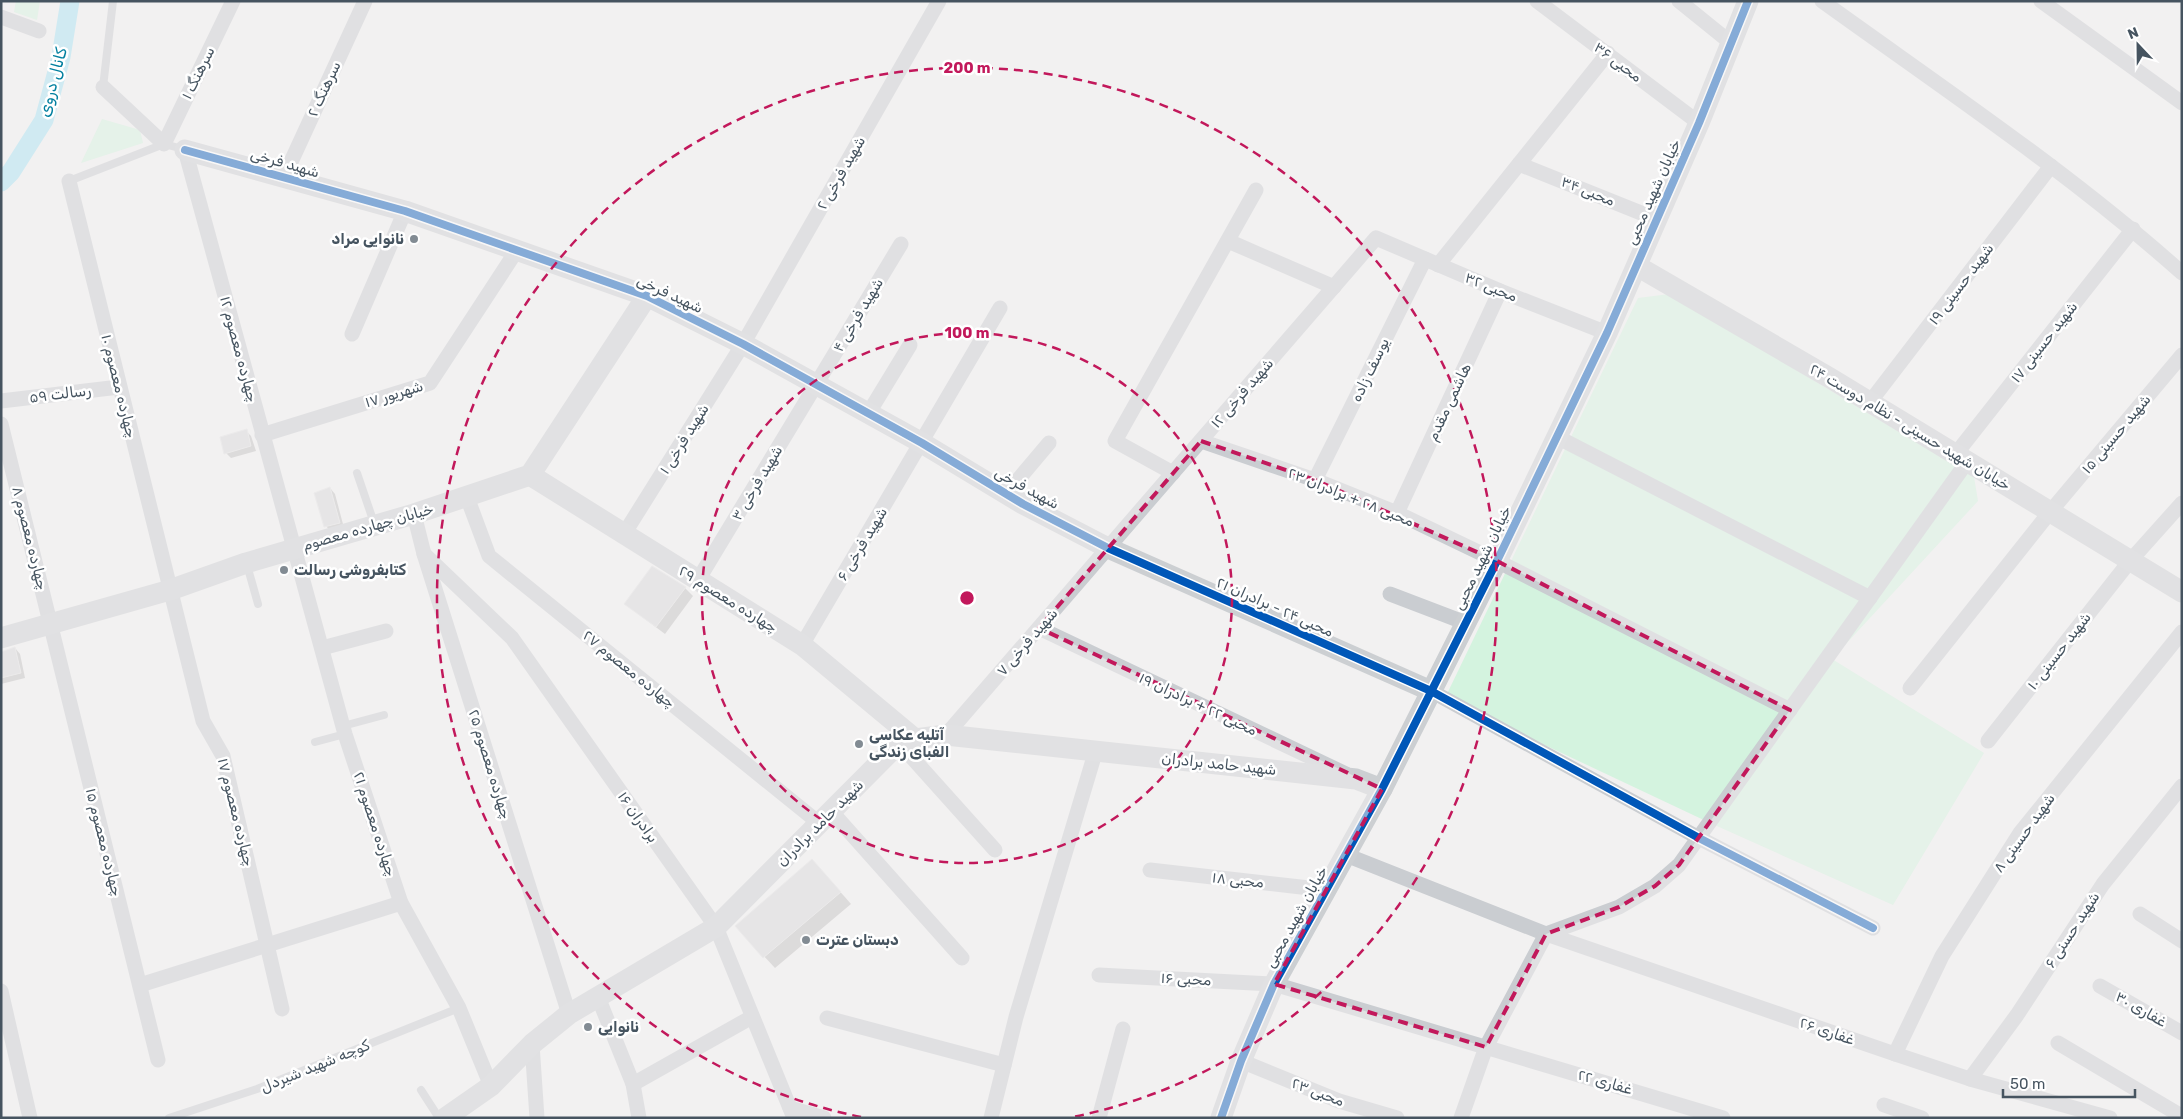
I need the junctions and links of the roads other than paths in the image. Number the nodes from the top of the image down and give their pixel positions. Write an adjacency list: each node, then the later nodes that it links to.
1 (113, 1): 14 (lane)
2 (233, 1): 17 (street, سرهنگ ۱)
3 (364, 1): 21 (street, سرهنگ ۲)
4 (939, 1): 40 (street, شهید فرخی ۲)
5 (1538, 1): 13 (street, محبی ۳۶)
6 (1678, 1): 12 (street)
7 (1748, 1): 12 (street, خیابان شهید محبی)
8 (1822, 1): 20 (street)
9 (2041, 1): 15 (street)
10 (1, 17): 11 (street)
11 (39, 31)
12 (1731, 43): 16 (street, خیابان شهید محبی)
13 (1608, 53): 16 (street, محبی ۳۶); 19 (street, یوسف زاده)
14 (103, 87): 17 (street)
15 (2182, 104)
16 (1699, 123): 25 (street, خیابان شهید محبی)
17 (164, 144): 18 (lane); 22 (lane)
18 (185, 150): 21 (street, شهید فرخی); 49 (street, چهارده معصوم ۱۲)
19 (1519, 164): 25 (street, محبی ۳۴); 31 (street, یوسف زاده)
20 (2051, 166): 26 (street); 46 (street, شهید حسینی ۱۹)
21 (284, 176): 24 (street, شهید فرخی)
22 (69, 181): 44 (street, چهارده معصوم ۱۰)
23 (1256, 190): 28 (street)
24 (405, 211): 30 (street, شهید فرخی); 39 (street)
25 (1656, 219): 32 (street, خیابان شهید محبی)
26 (2133, 229): 33 (street); 54 (street, شهید حسینی ۱۷)
27 (1376, 238): 31 (street, محبی ۳۲); 34 (street, شهید فرخی ۱۲)
28 (1228, 241): 34 (street); 56 (street)
29 (901, 244): 43 (street, شهید فرخی ۴)
30 (517, 250): 36 (street, شهید فرخی); 49 (street, ۱۷ شهریور)
31 (1431, 262): 35 (street, محبی ۳۲); 58 (street, یوسف زاده)
32 (1636, 266): 38 (street, خیابان شهید محبی); 46 (street, خیابان شهید حسینی - نظام دوست ۲۴)
33 (2182, 273)
34 (1334, 287): 51 (street, شهید فرخی ۱۲)
35 (1500, 291): 38 (street, محبی ۳۲); 64 (street, هاشمی مقدم)
36 (647, 296): 40 (street, شهید فرخی); 57 (street)
37 (1000, 308): 52 (street, شهید فرخی ۶)
38 (1607, 333): 50 (street, خیابان شهید محبی)
39 (352, 334)
40 (743, 344): 43 (street, شهید فرخی); 66 (street, شهید فرخی ۱)
41 (910, 345): 47 (street)
42 (2182, 355): 62 (street, شهید حسینی ۱۵)
43 (816, 386): 47 (street, شهید فرخی); 73 (street, شهید فرخی ۳)
44 (119, 387): 45 (street, رسالت ۵۹); 74 (street, چهارده معصوم ۱۰)
45 (1, 401)
46 (1870, 402): 54 (street, خیابان شهید حسینی - نظام دوست ۲۴)
47 (868, 414): 52 (street, شهید فرخی)
48 (1, 424): 80 (street, چهارده معصوم ۸)
49 (262, 435): 67 (street, چهارده معصوم ۱۲)
50 (1557, 436): 70 (street, خیابان شهید محبی); 77 (street)
51 (1201, 441): 56 (street, شهید فرخی ۱۲); 58 (street, محبی ۲۸ + برادران ۲۳)
52 (922, 443): 59 (street, شهید فرخی); 85 (street, شهید فرخی ۶)
53 (1049, 443): 59 (street)
54 (1961, 458): 62 (street, خیابان شهید حسینی - نظام دوست ۲۴); 77 (street, شهید حسینی ۱۷)
55 (357, 473): 65 (lane)
56 (1172, 473): 68 (street, شهید فرخی ۱۲)
57 (530, 475): 60 (street, خیابان چهارده معصوم); 66 (street, چهارده معصوم ۲۹)
58 (1315, 480): 64 (street, محبی ۲۸ + برادران ۲۳)
59 (1006, 494): 68 (street, شهید فرخی)
60 (468, 497): 63 (street, خیابان چهارده معصوم); 100 (street, چهارده معصوم ۲۷)
61 (2182, 502): 71 (street, شهید حسینی ۱۰)
62 (2050, 512): 71 (street, خیابان شهید حسینی - نظام دوست ۲۴); 87 (street, شهید حسینی ۱۵)
63 (414, 514): 65 (street, خیابان چهارده معصوم); 69 (street, چهارده معصوم ۲۵)
64 (1397, 514): 70 (street, محبی ۲۸ + برادران ۲۳)
65 (374, 525): 67 (street, خیابان چهارده معصوم)
66 (624, 534): 73 (street, چهارده معصوم ۲۹)
67 (293, 548): 72 (street, خیابان چهارده معصوم); 86 (street, چهارده معصوم ۲۱)
68 (1108, 548): 81 (street, شهید فرخی ۷); 88 (street, محبی ۲۴ - برادران ۲۱)
69 (424, 554): 108 (street, برادران ۱۶); 122 (street, چهارده معصوم ۲۵)
70 (1497, 561): 79 (street, خیابان شهید محبی); 89 (street, محبی ۲۸ + برادران ۲۳)
71 (2130, 561): 75 (street, خیابان شهید حسینی - نظام دوست ۲۴); 94 (street, شهید حسینی ۱۰)
72 (246, 563): 74 (street, خیابان چهارده معصوم); 78 (lane)
73 (698, 580): 85 (street, چهارده معصوم ۲۹)
74 (170, 590): 80 (street, خیابان چهارده معصوم); 112 (street, چهارده معصوم ۱۷)
75 (2182, 592)
76 (1390, 594): 79 (street)
77 (1870, 598): 89 (street, شهید حسینی ۱۷)
78 (258, 604)
79 (1466, 623): 88 (street, خیابان شهید محبی)
80 (51, 624): 84 (street, خیابان چهارده معصوم); 116 (street, چهارده معصوم ۱۵)
81 (1039, 628): 92 (street, شهید فرخی ۷); 97 (street, محبی ۲۲ + برادران ۱۹)
82 (386, 631): 86 (street)
83 (2182, 632): 130 (street, شهید حسینی ۸)
84 (1, 638)
85 (802, 645): 93 (street, چهارده معصوم ۲۹)
86 (322, 648): 91 (street, چهارده معصوم ۲۱)
87 (1910, 688)
88 (1431, 691): 99 (street, خیابان شهید محبی); 101 (street)
89 (1790, 710): 101 (street, شهید حسینی ۱۷)
90 (384, 716): 91 (lane)
91 (344, 730): 95 (lane); 106 (street, چهارده معصوم ۲۱)
92 (946, 736): 93 (street, شهید حامد برادران); 96 (street, شهید حامد برادران)
93 (907, 741): 100 (street, شهید حامد برادران); 102 (street)
94 (1988, 741)
95 (315, 742)
96 (1096, 750): 97 (street, شهید حامد برادران); 133 (street)
97 (1356, 779): 99 (street, شهید حامد برادران)
98 (2182, 786): 134 (street, شهید حسنی ۶)
99 (1382, 789): 103 (street, خیابان شهید محبی)
100 (825, 817): 108 (street, شهید حامد برادران); 113 (street, چهارده معصوم ۲۷)
101 (1698, 838): 109 (street); 110 (street, شهید حسینی ۱۷)
102 (995, 850)
103 (1346, 854): 105 (street, خیابان شهید محبی); 110 (street, غفاری ۲۶)
104 (1150, 870): 105 (street, محبی ۱۸)
105 (1327, 890): 115 (street, خیابان شهید محبی)
106 (401, 903): 112 (street); 120 (street, چهارده معصوم ۲۱)
107 (2140, 914): 111 (street)
108 (716, 927): 119 (street, شهید حامد برادران); 123 (street, برادران ۱۶)
109 (1873, 928)
110 (1546, 934): 129 (street); 130 (street, غفاری ۲۶)
111 (2182, 940)
112 (268, 946): 116 (street); 121 (street, چهارده معصوم ۱۷)
113 (962, 958)
114 (1099, 974): 115 (street, محبی ۱۶)
115 (1274, 984): 129 (street, محبی ۱۶); 132 (street, خیابان شهید محبی)
116 (140, 985): 131 (street, چهارده معصوم ۱۵)
117 (2100, 986): 126 (street, غفاری ۳۰)
118 (1, 991): 141 (street)
119 (598, 997): 122 (street, شهید حامد برادران); 135 (street)
120 (459, 1008): 136 (street, چهارده معصوم ۲۱); 142 (lane, کوچه شهید شیردل)
121 (282, 1009)
122 (569, 1014): 128 (street, شهید حامد برادران)
123 (752, 1017): 135 (street); 139 (street, برادران ۱۶)
124 (827, 1018): 133 (street)
125 (1122, 1029): 149 (street)
126 (2182, 1033)
127 (2058, 1043): 140 (street)
128 (532, 1044): 136 (street, شهید حامد برادران); 145 (street)
129 (1486, 1047): 152 (street); 153 (street, غفاری ۲۲)
130 (1895, 1054): 134 (street, غفاری ۲۶)
131 (158, 1060)
132 (1241, 1061): 150 (street, خیابان شهید محبی); 151 (street, محبی ۲۳)
133 (1004, 1065): 148 (street)
134 (1970, 1078): 155 (street, غفاری ۲۶)
135 (633, 1084): 146 (street)
136 (490, 1086): 144 (street, شهید حامد برادران)
137 (422, 1090): 143 (lane)
138 (1884, 1105): 154 (street)
139 (792, 1113): 147 (street)
140 (2177, 1115)
141 (30, 1118)
142 (169, 1118)
143 (439, 1118)
144 (445, 1118)
145 (538, 1118)
146 (639, 1118)
147 (824, 1118)
148 (991, 1118)
149 (1099, 1118)
150 (1221, 1118)
151 (1397, 1118)
152 (1461, 1118)
153 (1723, 1118)
154 (1922, 1118)
155 (2110, 1118)

